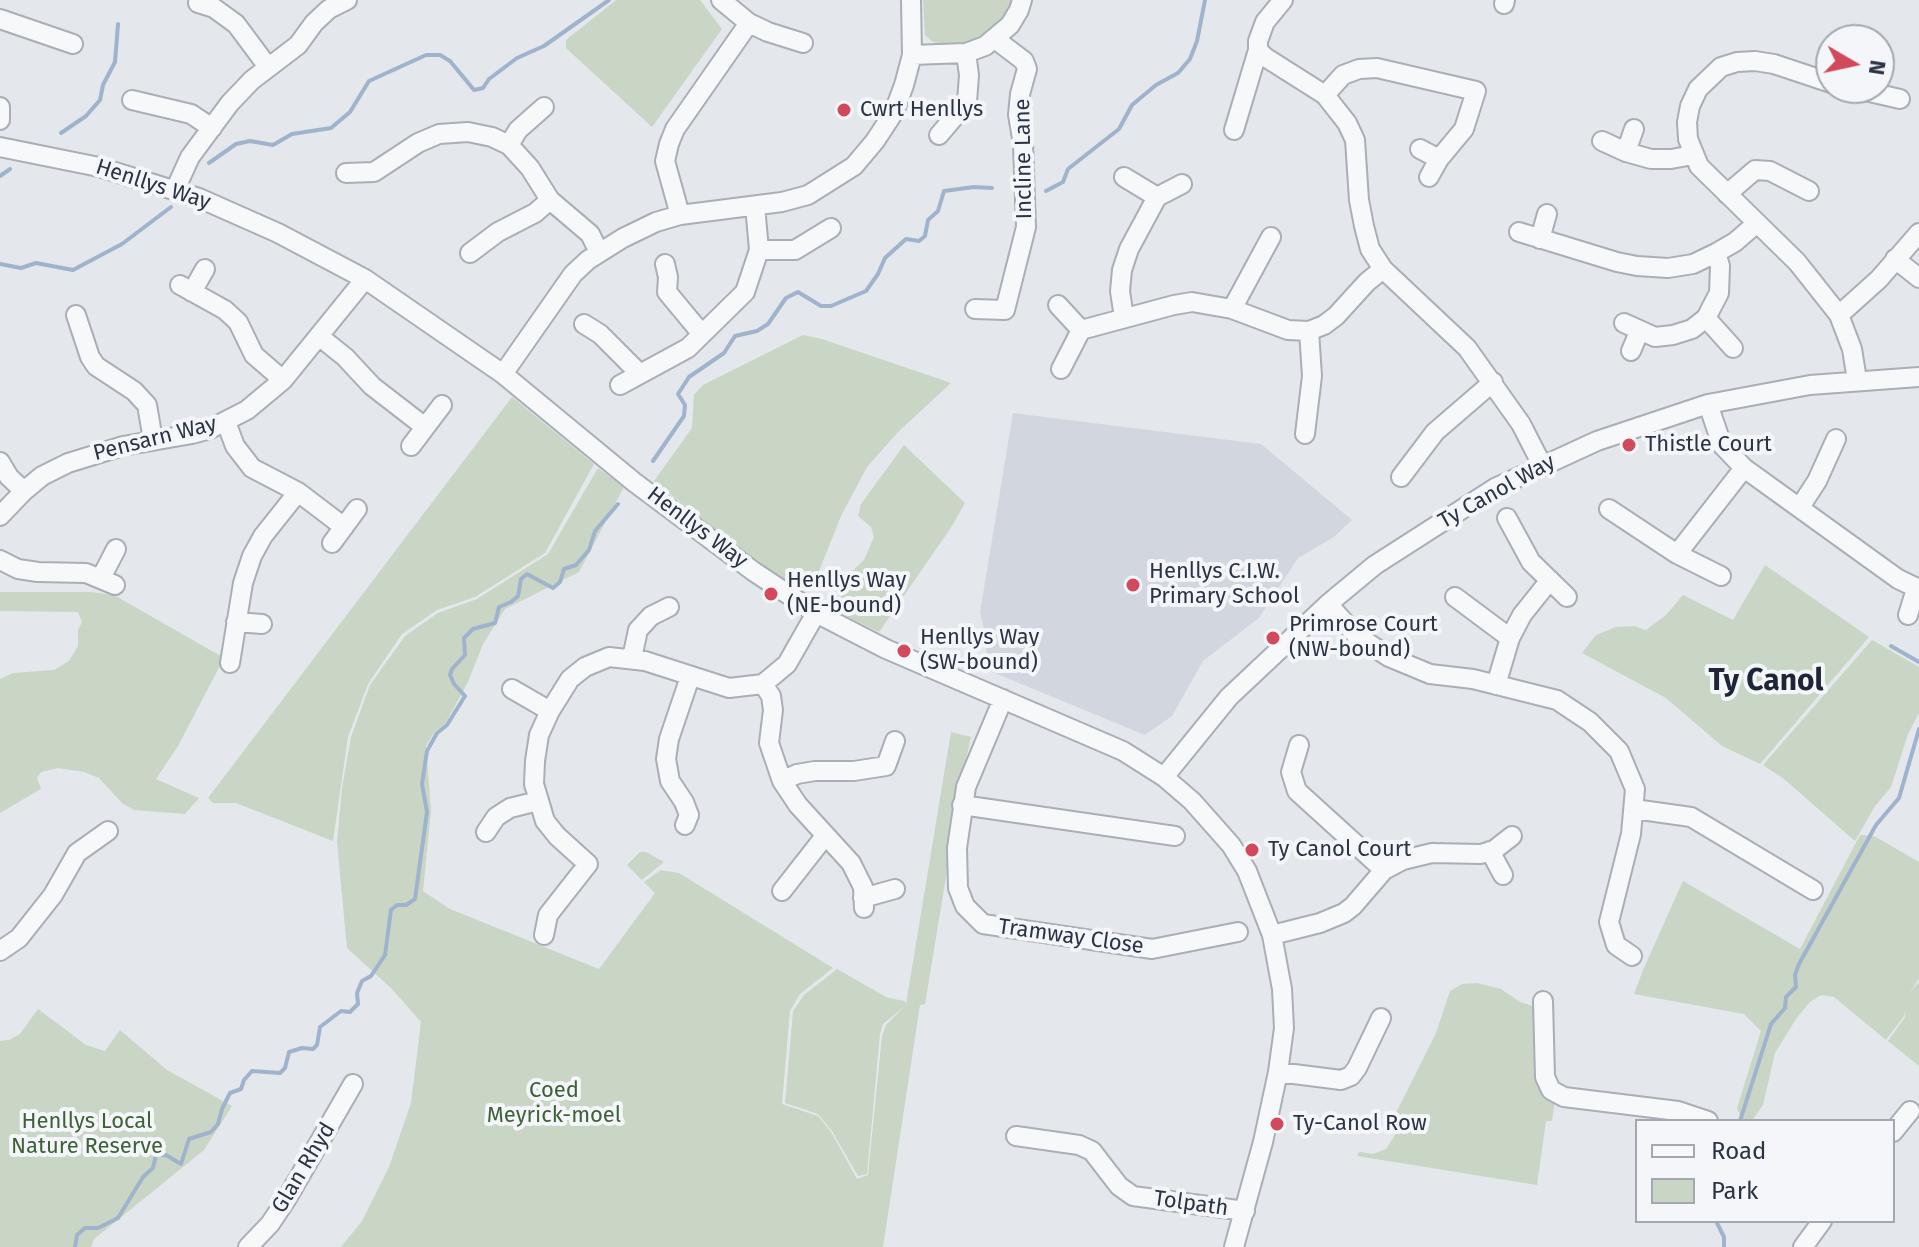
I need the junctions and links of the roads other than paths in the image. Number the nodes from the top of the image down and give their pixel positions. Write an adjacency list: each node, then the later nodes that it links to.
1 (7, 0): 8 (street)
2 (347, 0): 16 (street)
3 (721, 0): 9 (street)
4 (911, 0): 15 (street)
5 (1022, 0): 10 (street)
6 (1283, 0): 13 (street)
7 (198, 3): 16 (street)
8 (0, 17): 12 (street)
9 (749, 23): 11 (street); 47 (street)
10 (995, 39): 14 (street); 65 (street, Incline Lane)
11 (803, 43)
12 (73, 44)
13 (1258, 50): 18 (street); 27 (street)
14 (966, 53): 15 (street); 28 (street)
15 (912, 55): 45 (street)
16 (268, 67): 25 (street)
17 (1815, 78): 34 (street)
18 (1325, 95): 35 (street); 61 (street)
19 (1895, 98): 20 (street)
20 (1900, 99)
21 (132, 100): 25 (street)
22 (0, 107): 24 (street)
23 (544, 107): 30 (street)
24 (0, 120)
25 (212, 128): 40 (street)
26 (1634, 129): 33 (street)
27 (1234, 130)
28 (939, 135)
29 (1602, 141): 33 (street)
30 (509, 145): 36 (street); 44 (street)
31 (0, 147): 40 (street, Henllys Way)
32 (1420, 149): 35 (street)
33 (1626, 152): 34 (street)
34 (1693, 155): 42 (street)
35 (1439, 159): 38 (street)
36 (346, 173)
37 (1124, 177): 43 (street)
38 (1429, 177)
39 (1182, 184): 43 (street)
40 (175, 190): 63 (street, Henllys Way)
41 (1809, 191): 42 (street)
42 (1727, 194): 48 (street)
43 (1157, 197): 68 (street)
44 (550, 200): 55 (street); 56 (street)
45 (755, 206): 47 (street); 54 (street)
46 (1547, 214): 53 (street)
47 (680, 215): 55 (street)
48 (1757, 223): 57 (street); 67 (street)
49 (831, 228): 54 (street)
50 (1519, 232): 53 (street)
51 (1919, 233): 58 (street)
52 (1271, 237): 66 (street)
53 (1540, 239): 57 (street)
54 (759, 250): 74 (street)
55 (599, 252): 80 (street)
56 (470, 253)
57 (1716, 253): 69 (street)
58 (1895, 259): 62 (street); 67 (street)
59 (665, 264): 74 (street)
60 (205, 269): 82 (street)
61 (1383, 269): 73 (street); 84 (street)
62 (1919, 278)
63 (365, 279): 75 (street, Pensarn Way); 80 (street, Henllys Way)
64 (1058, 305): 72 (street)
65 (975, 309)
66 (1232, 309): 68 (street); 73 (street)
67 (1839, 315): 83 (street)
68 (1124, 318): 72 (street)
69 (1706, 318): 76 (street); 77 (street)
70 (584, 324): 79 (street)
71 (74, 325): 92 (street)
72 (1081, 330): 78 (street)
73 (1309, 331): 90 (street)
74 (701, 333): 79 (street)
75 (320, 337): 82 (street, Pensarn Way); 89 (street)
76 (1733, 348)
77 (1631, 351)
78 (1061, 369)
79 (639, 373): 85 (street)
80 (503, 374): 117 (street, Henllys Way)
81 (1919, 377): 83 (street, Ty Canol Way)
82 (283, 380): 88 (street, Pensarn Way)
83 (1857, 380): 86 (street, Ty Canol Way)
84 (1493, 382): 95 (street); 97 (street)
85 (620, 385)
86 (1708, 404): 95 (street, Ty Canol Way); 96 (street)
87 (442, 405): 89 (street)
88 (226, 422): 92 (street, Pensarn Way); 99 (street)
89 (425, 427): 93 (street)
90 (1305, 434)
91 (1836, 439): 100 (street)
92 (153, 440): 98 (street, Pensarn Way)
93 (411, 446)
94 (0, 462): 98 (street)
95 (1542, 465): 115 (street, Ty Canol Way)
96 (1744, 468): 100 (street); 108 (street)
97 (1401, 477)
98 (24, 491): 103 (street, Pensarn Way)
99 (298, 492): 105 (street); 119 (street)
100 (1800, 507): 112 (street)
101 (357, 509): 105 (street)
102 (1609, 509): 108 (street)
103 (0, 516)
104 (1507, 518): 111 (street)
105 (344, 527): 106 (street)
106 (332, 543)
107 (116, 549): 109 (street)
108 (1677, 554): 110 (street)
109 (0, 560)
110 (1721, 576)
111 (1550, 580): 114 (street); 121 (street)
112 (1918, 589): 118 (street)
113 (1455, 597): 121 (street)
114 (1567, 597)
115 (1328, 604): 126 (street); 132 (street, Ty Canol Way)
116 (669, 607): 122 (street)
117 (816, 613): 125 (street); 128 (street, Henllys Way)
118 (1908, 615)
119 (236, 622): 120 (street); 123 (street)
120 (262, 624)
121 (1510, 638): 126 (street)
122 (632, 658): 124 (street); 129 (street)
123 (230, 663)
124 (690, 677): 125 (street); 137 (street)
125 (763, 684): 133 (street)
126 (1496, 685): 136 (street)
127 (512, 689): 129 (street)
128 (1003, 699): 132 (street, Henllys Way); 135 (street, Tramway Close)
129 (550, 711): 134 (street)
130 (895, 741): 133 (street)
131 (1299, 745): 144 (street)
132 (1164, 777): 151 (street, Henllys Way)
133 (782, 781): 140 (street)
134 (538, 801): 139 (street); 150 (street)
135 (962, 805): 141 (street); 149 (street, Tramway Close)
136 (1634, 809): 147 (street); 153 (street)
137 (685, 825)
138 (108, 831): 152 (street)
139 (486, 832)
140 (825, 836): 146 (street); 148 (street)
141 (1175, 836)
142 (1512, 836): 143 (street)
143 (1490, 851): 144 (street); 145 (street)
144 (1384, 870): 151 (street)
145 (1503, 875)
146 (895, 889)
147 (1813, 890)
148 (782, 891)
149 (1238, 932)
150 (544, 935)
151 (1272, 935): 156 (street, Henllys Way)
152 (0, 951)
153 (1632, 956)
154 (1543, 1001): 159 (street)
155 (1381, 1018): 156 (street)
156 (1278, 1072): 162 (street, Henllys Way)
157 (353, 1084): 164 (street, Glan Rhyd)
158 (1910, 1111): 160 (street)
159 (1702, 1119)
160 (1895, 1130)
161 (1016, 1136): 162 (street, Tolpath)
162 (1245, 1211): 165 (street, Henllys Way)
163 (1821, 1223): 166 (street)
164 (248, 1247)
165 (1234, 1247)
166 (1803, 1247)

